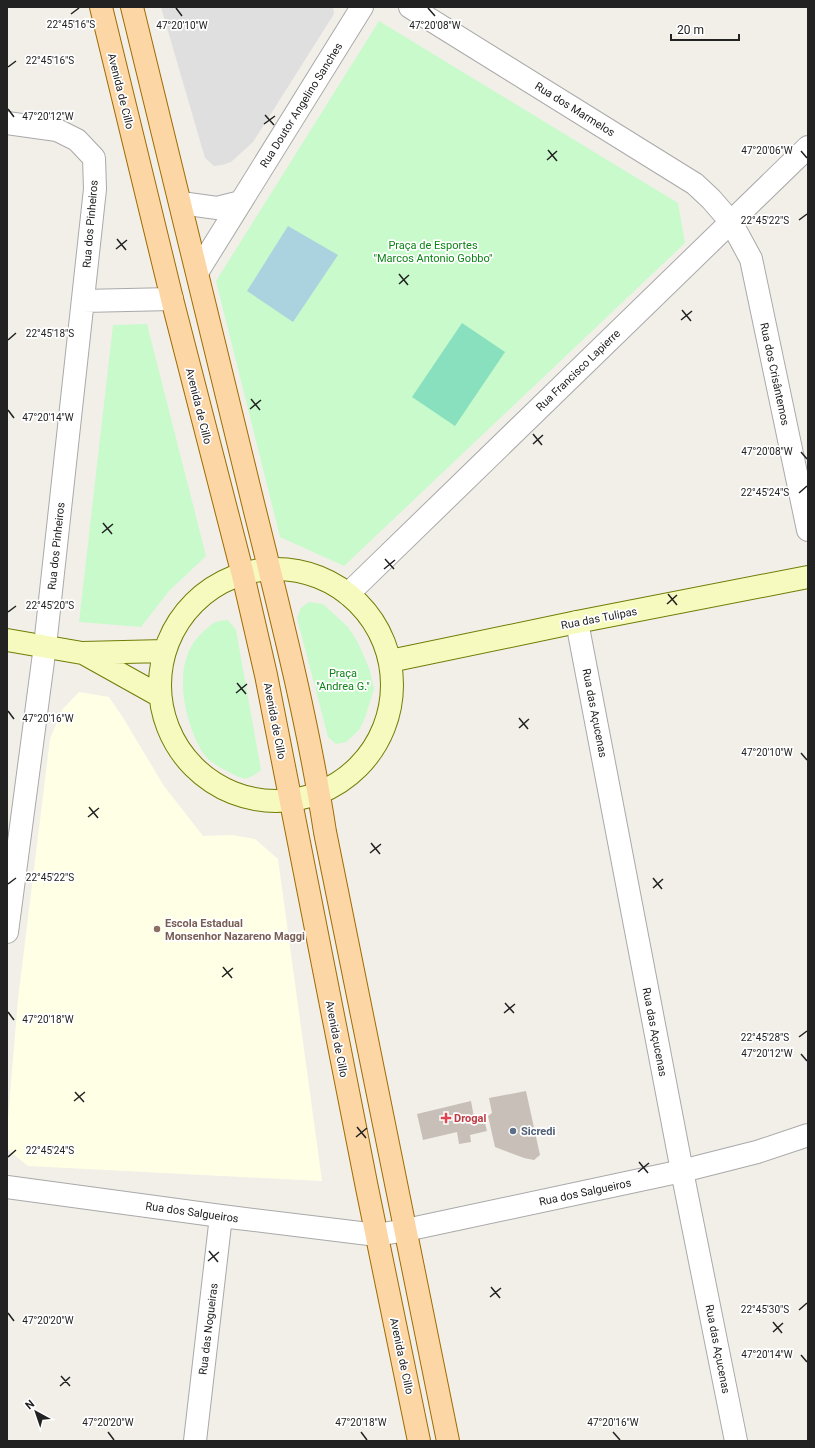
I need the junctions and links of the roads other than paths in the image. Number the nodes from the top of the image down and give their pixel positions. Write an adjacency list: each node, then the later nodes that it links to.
1 (101, 7): 11 (main road, Avenida de Cillo)
2 (132, 7): 8 (main road)
3 (362, 7): 7 (street, Rua Doutor Angelino Sanches)
4 (410, 7): 9 (street, Rua dos Marmelos)
5 (7, 123): 12 (street, Rua dos Pinheiros)
6 (808, 147): 9 (street, Rua Francisco Lapierre)
7 (241, 202): 8 (street); 10 (street, Rua Doutor Angelino Sanches)
8 (181, 203): 10 (main road)
9 (731, 222): 13 (street, Rua dos Crisântemos); 17 (street, Rua Francisco Lapierre)
10 (198, 271): 14 (main road)
11 (172, 299): 12 (street); 15 (main road, Avenida de Cillo)
12 (83, 301): 20 (street, Rua dos Pinheiros)
13 (808, 530)
14 (270, 570): 15 (main road); 17 (main road); 25 (main road)
15 (243, 575): 21 (main road); 26 (main road, Avenida de Cillo)
16 (808, 577): 18 (main road, Rua das Tulipas)
17 (348, 594): 23 (main road)
18 (577, 622): 23 (main road, Rua das Tulipas); 29 (street, Rua das Açucenas)
19 (7, 640): 20 (main road)
20 (45, 646): 22 (main road); 27 (street, Rua dos Pinheiros)
21 (165, 651): 22 (main road); 24 (main road)
22 (82, 653): 24 (main road)
23 (390, 661): 25 (main road)
24 (160, 696): 26 (main road)
25 (319, 793): 26 (main road); 32 (main road)
26 (291, 800): 33 (main road, Avenida de Cillo)
27 (7, 932)
28 (808, 1135): 29 (street, Rua dos Salgueiros)
29 (682, 1171): 32 (street, Rua dos Salgueiros); 37 (street, Rua das Açucenas)
30 (7, 1187): 31 (street, Rua dos Salgueiros)
31 (221, 1216): 33 (street, Rua dos Salgueiros); 34 (street, Rua das Nogueiras)
32 (406, 1230): 33 (street, Rua dos Salgueiros); 36 (main road)
33 (376, 1235): 35 (main road, Avenida de Cillo)
34 (195, 1441)
35 (419, 1441)
36 (448, 1441)
37 (736, 1441)

